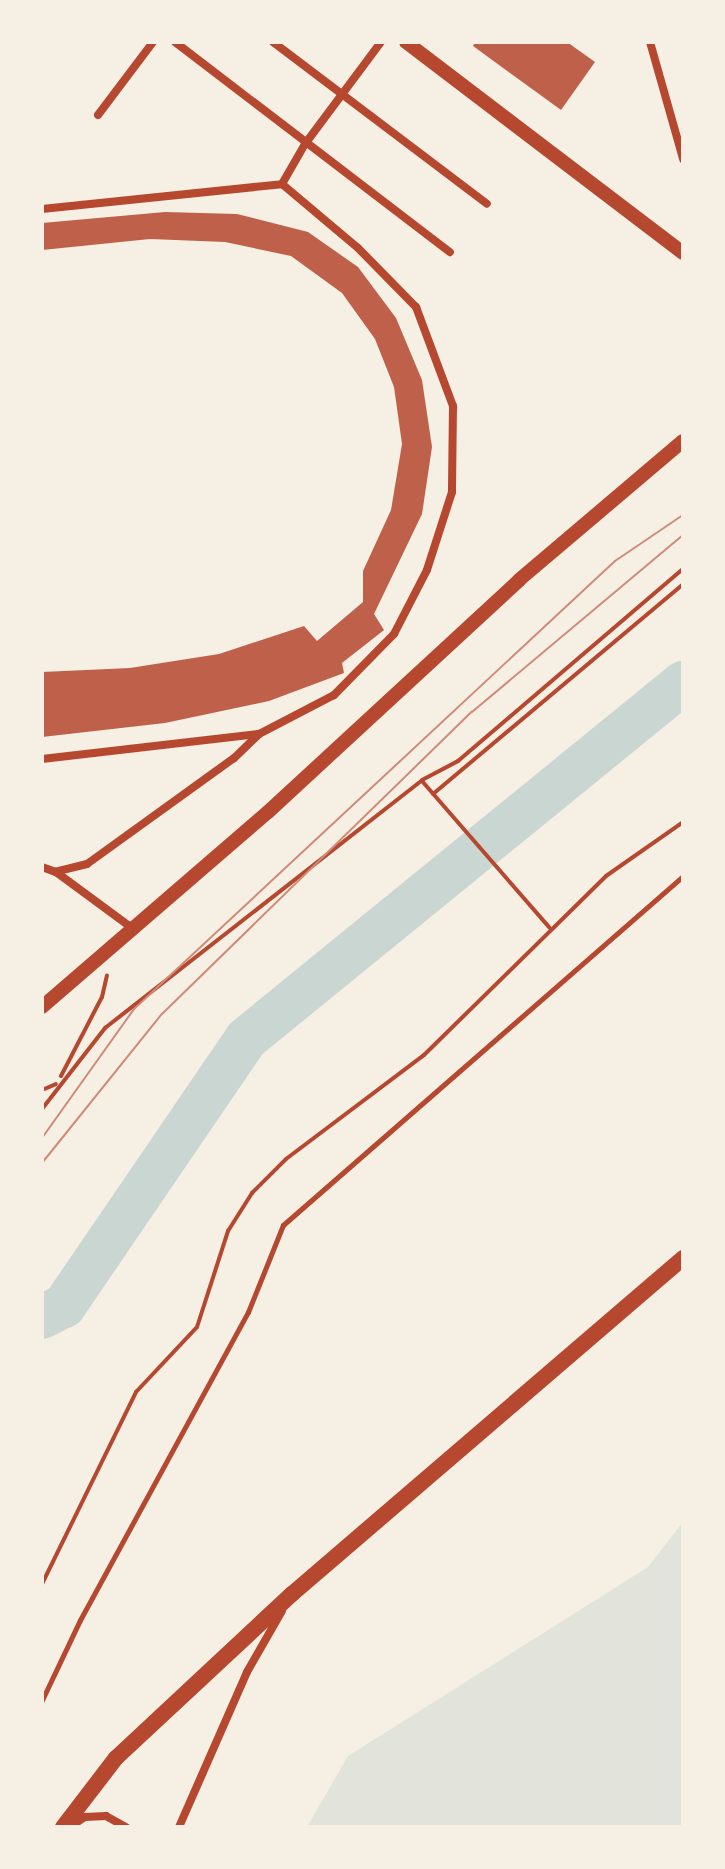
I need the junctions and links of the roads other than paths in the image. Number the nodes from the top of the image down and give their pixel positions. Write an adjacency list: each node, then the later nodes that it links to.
1 (153, 42): 8 (street)
2 (175, 42): 9 (street)
3 (273, 42): 7 (street)
4 (381, 42): 7 (street)
5 (406, 42): 15 (main road)
6 (650, 42): 10 (street)
7 (343, 93): 9 (street); 12 (street)
8 (98, 115)
9 (305, 144): 11 (street); 14 (street)
10 (683, 159)
11 (282, 184): 13 (street); 17 (street)
12 (487, 204)
13 (42, 209)
14 (450, 252)
15 (683, 253)
16 (683, 441): 22 (main road)
17 (259, 734): 18 (street); 20 (street)
18 (42, 759)
19 (42, 867): 20 (street)
20 (56, 872): 22 (street)
21 (683, 876): 26 (lane)
22 (132, 928): 23 (main road)
23 (42, 1007)
24 (683, 1258): 25 (main road)
25 (292, 1594): 27 (main road); 30 (street)
26 (42, 1700)
27 (63, 1827)
28 (69, 1827): 29 (street)
29 (126, 1827)
30 (179, 1827)

